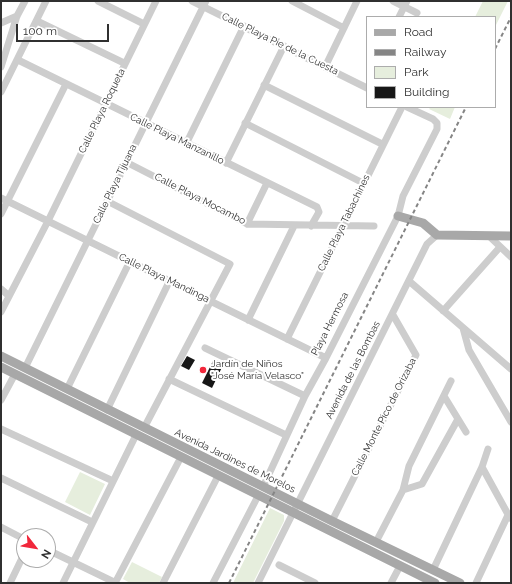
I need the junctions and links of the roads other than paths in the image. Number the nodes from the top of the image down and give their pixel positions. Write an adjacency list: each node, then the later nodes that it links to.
1 (25, 1): 12 (street)
2 (46, 1): 14 (street)
3 (98, 1): 16 (street)
4 (156, 1): 16 (street, Calle Playa Roqueta)
5 (192, 1): 9 (street, Calle Playa Pie de la Cuesta)
6 (292, 1): 18 (street)
7 (358, 1): 18 (street)
8 (393, 1): 10 (street)
9 (205, 4): 17 (street, Calle Playa Pie de la Cuesta); 31 (street, Calle Playa Tijuana)
10 (406, 4): 11 (street); 13 (street)
11 (417, 13)
12 (17, 16): 15 (street); 22 (street)
13 (400, 16)
14 (37, 21): 20 (street); 21 (street)
15 (1, 23)
16 (144, 24): 21 (street, Calle Playa Roqueta)
17 (244, 26): 19 (street, Calle Playa Pie de la Cuesta); 33 (street)
18 (344, 28): 23 (street)
19 (284, 46): 23 (street, Calle Playa Pie de la Cuesta); 25 (street)
20 (16, 63): 22 (street, Calle Playa Manzanillo); 24 (street, Calle Playa Manzanillo); 27 (street)
21 (124, 63): 28 (street, Calle Playa Roqueta)
22 (2, 65)
23 (325, 67): 26 (street, Calle Playa Pie de la Cuesta)
24 (66, 84): 28 (street, Calle Playa Manzanillo); 39 (street)
25 (264, 85): 32 (street); 34 (street)
26 (366, 85)
27 (1, 92)
28 (106, 103): 31 (street, Calle Playa Manzanillo); 43 (street, Calle Playa Roqueta)
29 (401, 108): 34 (street, Calle Playa Tabachines)
30 (409, 108): 42 (street, Playa Hermosa)
31 (146, 123): 33 (street, Calle Playa Manzanillo); 35 (street, Calle Playa Tijuana)
32 (245, 123): 36 (street); 38 (street)
33 (186, 144): 36 (street, Calle Playa Manzanillo)
34 (382, 144): 38 (street, Calle Playa Tabachines)
35 (126, 162): 40 (street, Calle Playa Tijuana); 44 (street, Calle Playa Mocambo)
36 (226, 163): 37 (street, Calle Playa Manzanillo)
37 (267, 183): 44 (street); 46 (street, Calle Playa Manzanillo)
38 (364, 183): 47 (street, Calle Playa Tabachines)
39 (4, 199): 41 (street); 43 (street, Calle Playa Mandinga)
40 (107, 201): 52 (street, Calle Playa Tijuana); 60 (street)
41 (1, 214)
42 (398, 216): 49 (main road); 69 (street, Playa Hermosa)
43 (48, 221): 52 (street, Calle Playa Mandinga); 59 (street, Calle Playa Roqueta)
44 (247, 224): 45 (street, Calle Playa Mocambo)
45 (294, 226): 46 (street, Calle Playa Mocambo); 64 (street)
46 (311, 226): 47 (street, Calle Playa Mocambo)
47 (343, 226): 48 (street, Calle Playa Mocambo); 66 (street, Calle Playa Tabachines)
48 (374, 226)
49 (437, 235): 50 (main road); 57 (street, Avenida de las Bombas)
50 (489, 236): 51 (main road); 53 (street)
51 (511, 236)
52 (88, 240): 55 (street, Calle Playa Mandinga); 71 (street, Calle Playa Tijuana)
53 (500, 247): 54 (street); 61 (street)
54 (511, 257)
55 (130, 261): 56 (street, Calle Playa Mandinga); 76 (street)
56 (169, 282): 60 (street, Calle Playa Mandinga); 80 (street)
57 (409, 282): 61 (street); 63 (street, Avenida de las Bombas)
58 (1, 288): 59 (street)
59 (9, 296): 62 (street, Calle Playa Roqueta)
60 (211, 301): 64 (street, Calle Playa Mandinga); 74 (street)
61 (443, 311): 65 (street)
62 (1, 312)
63 (393, 315): 98 (street, Avenida de las Bombas); 101 (street, Calle Monte Pico de Orizaba)
64 (248, 320): 66 (street, Calle Playa Mandinga)
65 (462, 328): 72 (street); 82 (street)
66 (287, 339): 69 (street, Calle Playa Mandinga)
67 (205, 348): 77 (street)
68 (1, 356): 71 (main road, Avenida Jardines de Morelos)
69 (326, 358): 77 (street, Playa Hermosa)
70 (1, 367): 73 (main road, Avenida Jardines de Morelos)
71 (25, 368): 76 (main road, Avenida Jardines de Morelos)
72 (511, 369)
73 (15, 374): 79 (street); 86 (main road, Avenida Jardines de Morelos)
74 (169, 379): 83 (street); 87 (street)
75 (451, 381): 78 (street)
76 (67, 389): 80 (main road, Avenida Jardines de Morelos)
77 (305, 396): 87 (street, Playa Hermosa)
78 (444, 396): 81 (street); 96 (street)
79 (1, 400)
80 (107, 410): 83 (main road, Avenida Jardines de Morelos)
81 (458, 419): 85 (street); 96 (street)
82 (511, 420)
83 (144, 428): 88 (main road, Avenida Jardines de Morelos)
84 (1, 429): 94 (street)
85 (466, 432)
86 (136, 435): 88 (main road, Avenida Jardines de Morelos); 94 (street)
87 (286, 435): 95 (street, Playa Hermosa)
88 (161, 442): 90 (main road, Avenida Jardines de Morelos); 95 (main road, Avenida Jardines de Morelos)
89 (488, 449): 91 (street)
90 (181, 457): 92 (main road, Avenida Jardines de Morelos); 114 (street)
91 (482, 467): 100 (street); 111 (street)
92 (218, 476): 97 (main road, Avenida Jardines de Morelos); 115 (street)
93 (1, 478): 102 (street)
94 (113, 481): 102 (street)
95 (263, 487): 98 (main road, Avenida Jardines de Morelos)
96 (403, 490): 105 (street)
97 (258, 496): 99 (main road, Avenida Jardines de Morelos); 116 (street)
98 (298, 504): 99 (street, Avenida de las Bombas); 101 (main road, Avenida Jardines de Morelos)
99 (294, 513): 109 (main road, Avenida Jardines de Morelos); 117 (street, Avenida de las Bombas)
100 (510, 517): 122 (street)
101 (332, 521): 105 (main road, Avenida Jardines de Morelos)
102 (92, 522): 107 (street)
103 (1, 527): 104 (street)
104 (16, 535)
105 (376, 542): 111 (main road, Avenida Jardines de Morelos)
106 (56, 554): 107 (street)
107 (73, 562): 113 (street); 114 (street)
108 (279, 565): 118 (street)
109 (400, 566): 119 (street); 120 (main road, Avenida Jardines de Morelos)
110 (17, 568): 112 (street)
111 (432, 570): 121 (main road, Avenida Jardines de Morelos)
112 (10, 583)
113 (63, 583)
114 (116, 583)
115 (164, 583)
116 (213, 583)
117 (258, 583)
118 (315, 583)
119 (391, 583)
120 (435, 583)
121 (460, 583)
122 (476, 583)

